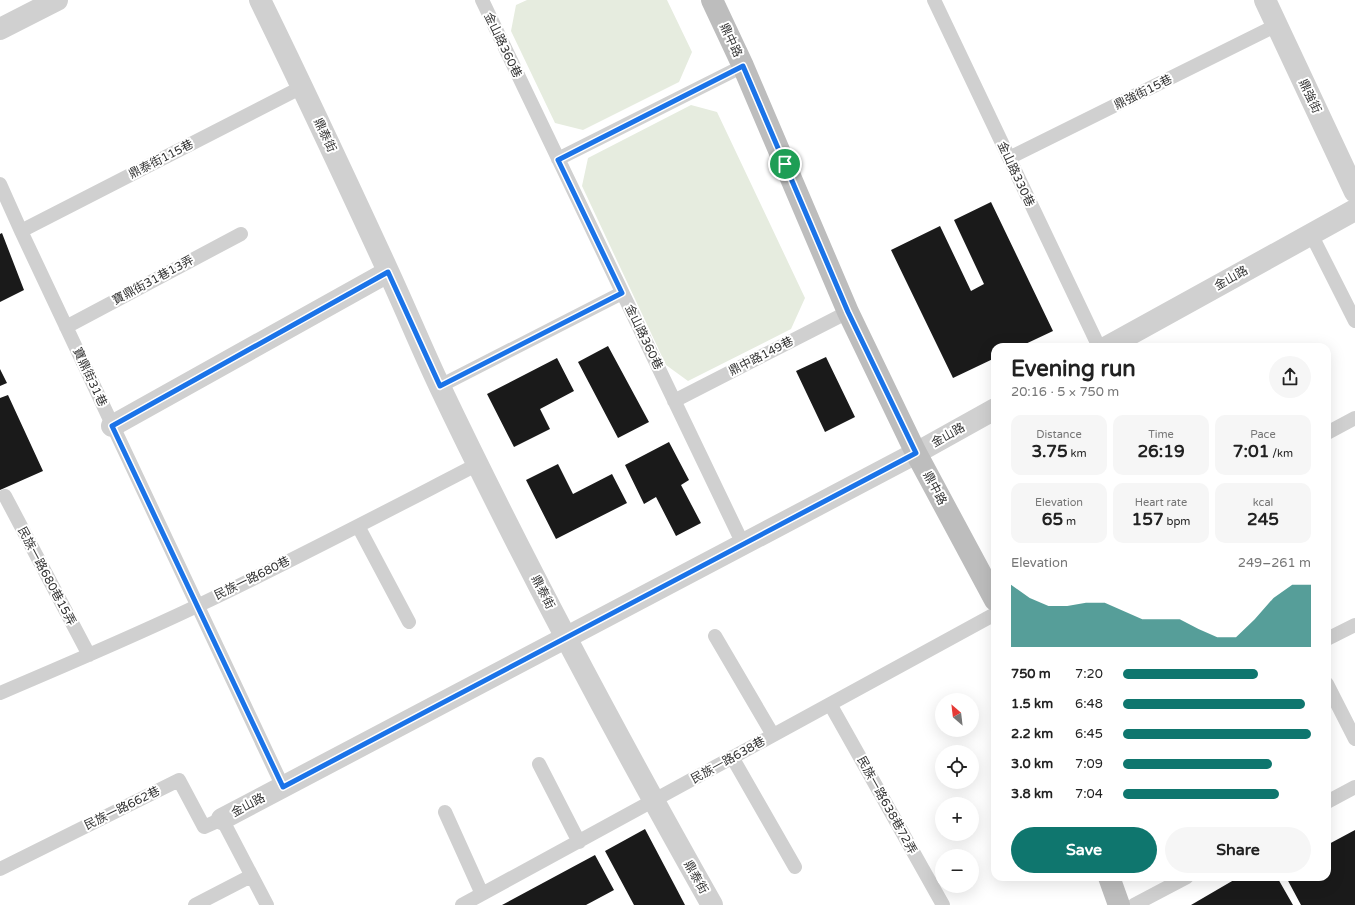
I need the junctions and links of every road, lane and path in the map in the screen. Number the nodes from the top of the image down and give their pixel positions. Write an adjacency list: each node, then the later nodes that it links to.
1 (57, 0): 8 (street)
2 (260, 0): 10 (street, 鼎泰街)
3 (712, 0): 9 (street, 鼎中路)
4 (934, 0): 11 (lane, 金山路330巷)
5 (1265, 0): 7 (street, 鼎強街)
6 (487, 2): 12 (lane, 金山路360巷)
7 (1277, 25): 11 (lane, 鼎強街15巷); 14 (street, 鼎強街)
8 (0, 29)
9 (743, 66): 12 (lane); 21 (street, 鼎中路)
10 (302, 87): 16 (lane, 鼎泰街115巷); 19 (street, 鼎泰街)
11 (1009, 158): 24 (lane, 金山路330巷)
12 (558, 160): 20 (lane, 金山路360巷)
13 (0, 184): 16 (lane, 寶鼎街31巷)
14 (1355, 192)
15 (1355, 210): 18 (street, 金山路)
16 (21, 231): 23 (lane, 寶鼎街31巷)
17 (241, 234): 23 (lane, 寶鼎街31巷13弄)
18 (1311, 234): 22 (lane); 25 (street, 金山路)
19 (388, 272): 26 (street, 鼎泰街); 30 (street)
20 (622, 293): 26 (lane); 27 (lane, 金山路360巷)
21 (848, 312): 27 (lane, 鼎中路149巷); 32 (street, 鼎中路)
22 (1355, 321)
23 (66, 327): 30 (lane, 寶鼎街31巷)
24 (1096, 343)
25 (1114, 343)
26 (440, 386): 33 (street, 鼎泰街)
27 (674, 401): 36 (lane, 金山路360巷)
28 (991, 411): 32 (street, 金山路)
29 (1355, 418): 31 (lane)
30 (112, 426): 38 (lane, 寶鼎街31巷)
31 (1331, 431)
32 (916, 453): 36 (street, 金山路); 37 (street, 鼎中路)
33 (478, 464): 35 (lane, 民族一路680巷); 44 (street, 鼎泰街)
34 (5, 496): 45 (lane, 民族一路680巷15弄)
35 (358, 526): 38 (lane, 民族一路680巷); 40 (lane)
36 (743, 544): 44 (street, 金山路)
37 (991, 593)
38 (197, 606): 45 (lane, 民族一路680巷); 53 (lane, 寶鼎街31巷)
39 (991, 616): 48 (lane, 民族一路638巷)
40 (409, 622)
41 (1355, 625): 43 (lane)
42 (715, 636): 49 (lane)
43 (1331, 637)
44 (566, 638): 53 (street, 金山路); 56 (street, 鼎泰街)
45 (89, 655): 47 (lane, 民族一路680巷)
46 (1331, 692): 50 (lane)
47 (0, 693)
48 (830, 704): 49 (lane, 民族一路638巷); 70 (lane, 民族一路638巷72弄)
49 (774, 735): 51 (lane, 民族一路638巷)
50 (1355, 739)
51 (732, 757): 56 (lane, 民族一路638巷); 60 (lane)
52 (539, 764): 59 (lane)
53 (283, 787): 58 (street, 金山路)
54 (1355, 787): 55 (lane)
55 (1331, 800)
56 (653, 801): 59 (lane, 民族一路638巷); 69 (street, 鼎泰街)
57 (445, 812): 65 (lane)
58 (222, 819): 61 (lane, 民族一路662巷); 62 (lane)
59 (579, 842): 65 (lane, 民族一路638巷)
60 (795, 867)
61 (0, 869)
62 (251, 876): 66 (lane); 67 (lane)
63 (1110, 881): 71 (street)
64 (1179, 881): 72 (lane)
65 (482, 894): 68 (lane, 民族一路638巷)
66 (196, 905)
67 (267, 905)
68 (464, 905)
69 (712, 905)
70 (944, 905)
71 (1119, 905)
72 (1134, 905)

